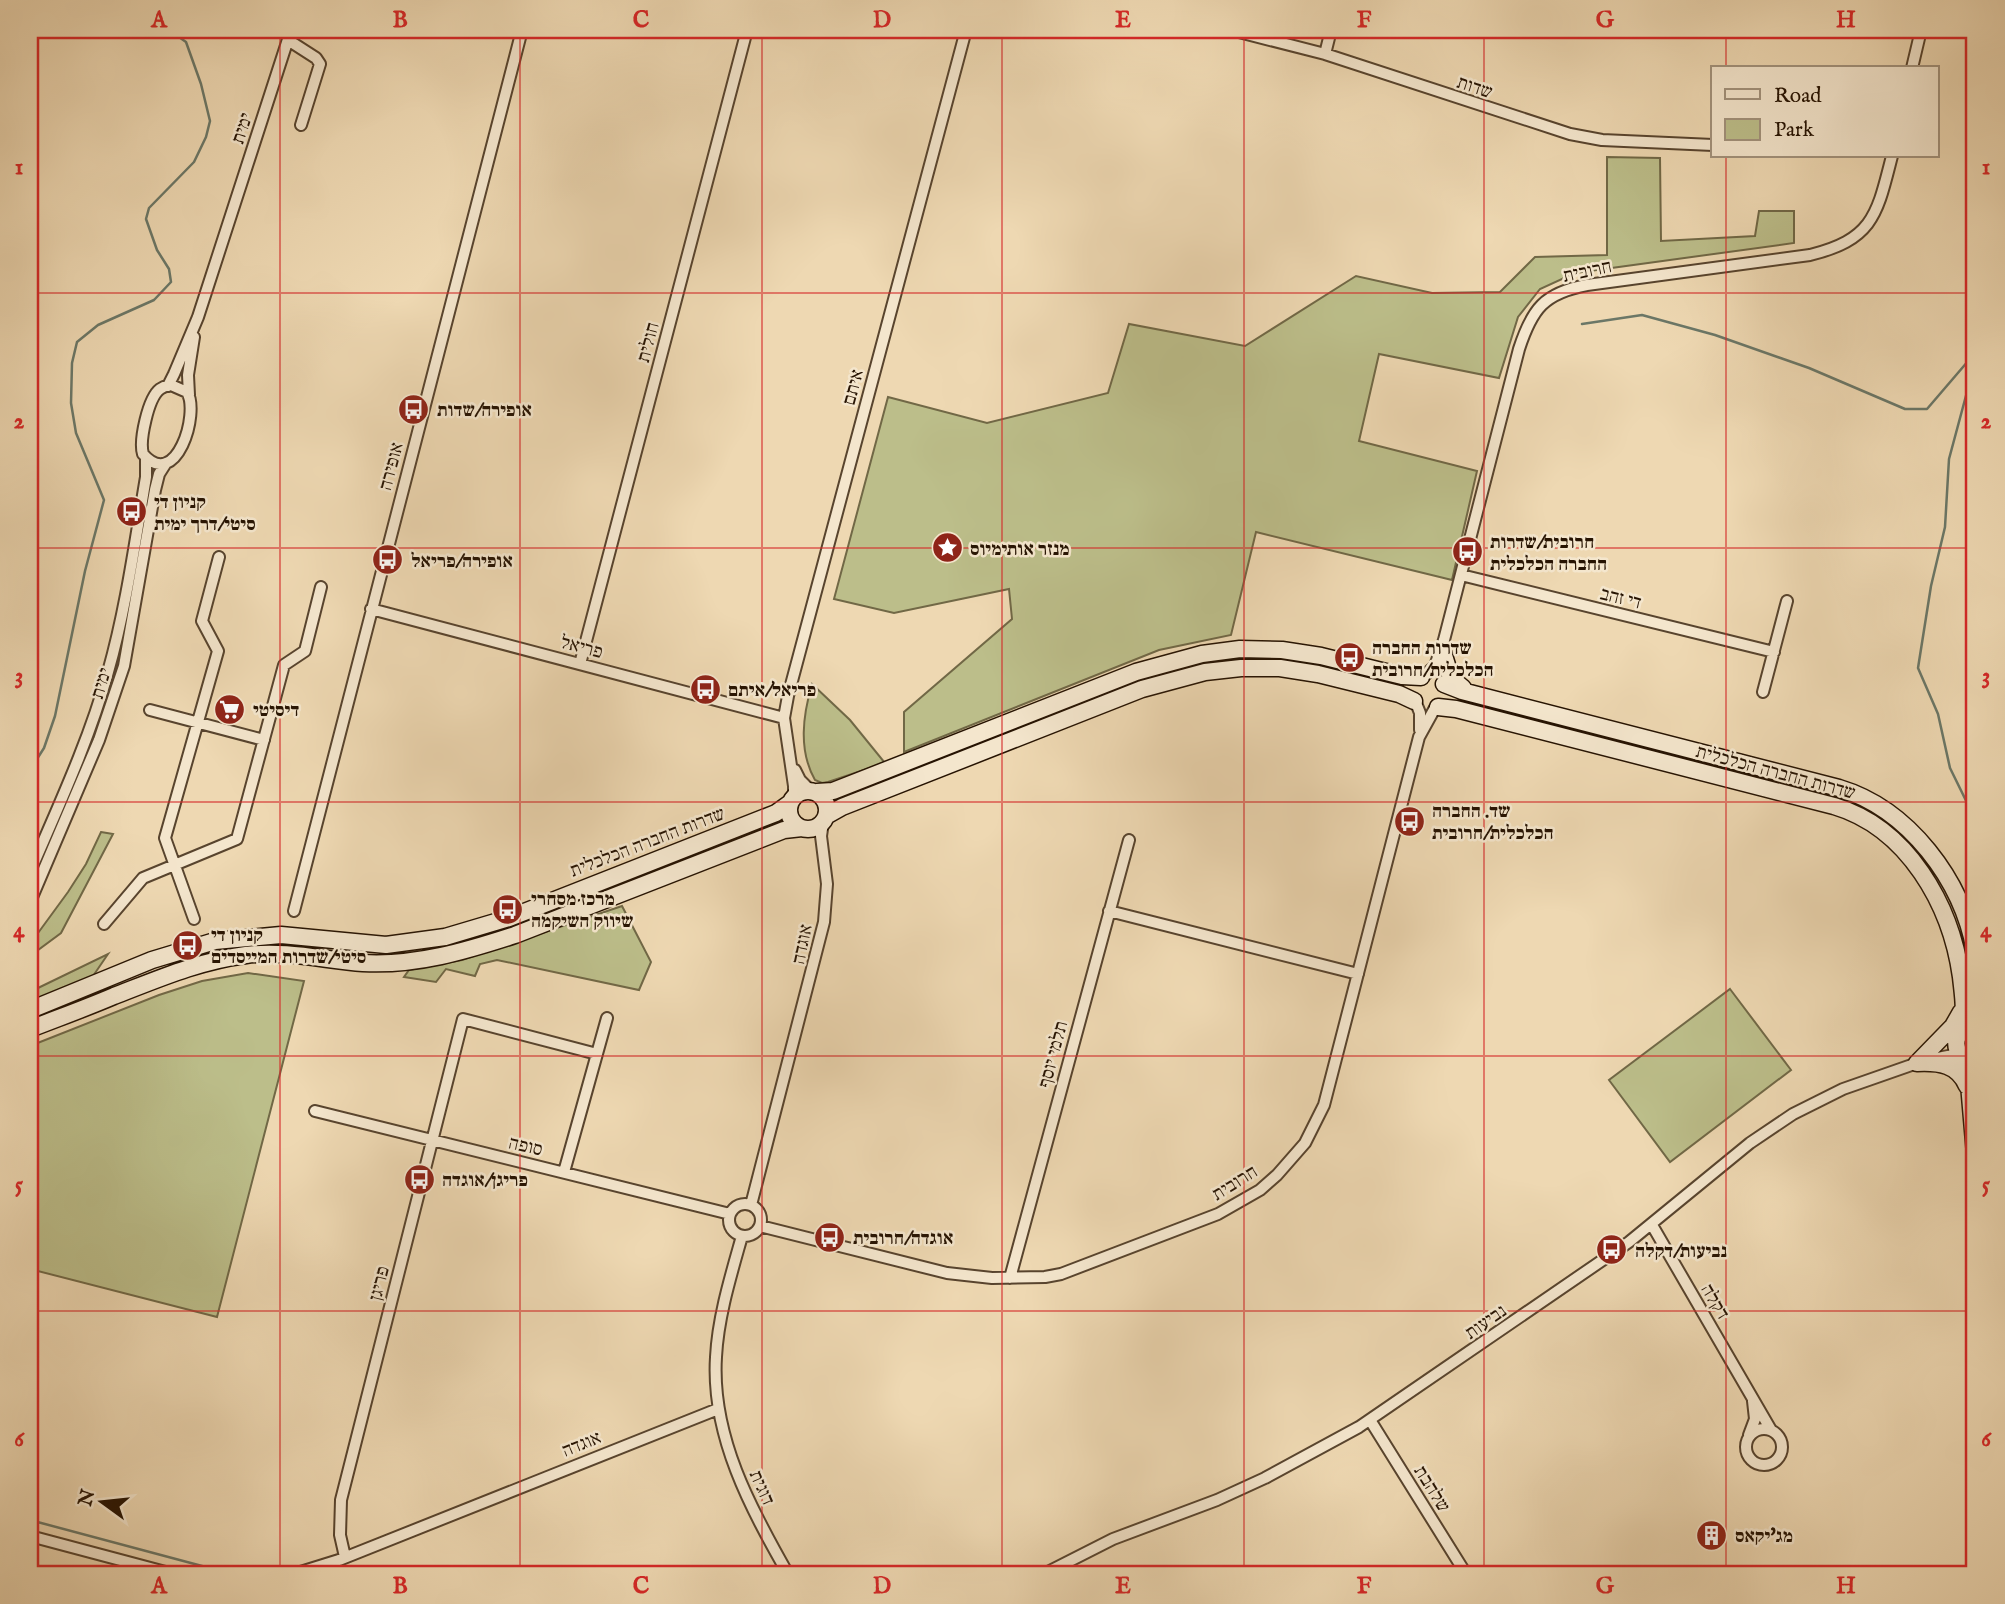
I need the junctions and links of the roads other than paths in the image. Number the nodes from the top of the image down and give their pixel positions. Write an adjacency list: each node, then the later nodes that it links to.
1 (522, 30): 22 (street, אופירה)
2 (747, 30): 25 (street, חולית)
3 (966, 30): 33 (street, איתם)
4 (1231, 30): 8 (street, שדות)
5 (1331, 30): 8 (street)
6 (1921, 30): 9 (street)
7 (290, 35): 10 (street); 13 (street, ימית)
8 (1325, 54): 11 (street, שדות)
9 (1912, 66)
10 (302, 125)
11 (1711, 145)
12 (1891, 158): 19 (street, חרובית)
13 (198, 317): 14 (street, ימית); 15 (street, ימית)
14 (167, 386): 15 (street); 16 (street, ימית)
15 (189, 395): 17 (street, ימית)
16 (146, 458): 17 (street); 43 (street, ימית)
17 (166, 463): 44 (street, ימית)
18 (219, 557): 34 (street)
19 (1461, 575): 23 (street, חרובית); 24 (street, די זהב)
20 (321, 587): 36 (street)
21 (1787, 601): 24 (street)
22 (371, 609): 25 (street, פריאל); 45 (street, אופירה)
23 (1444, 646): 26 (street, חרובית); 27 (street, חרובית); 29 (main road)
24 (1774, 652): 28 (street)
25 (580, 664): 33 (street, פריאל)
26 (1422, 677): 27 (main road); 30 (main road); 38 (main road)
27 (1443, 682): 29 (main road, שדרות החברה הכלכלית); 31 (main road)
28 (1763, 692)
29 (1474, 694): 49 (main road, שדרות החברה הכלכלית)
30 (1415, 702): 31 (main road); 35 (street, חרובית); 40 (main road, שדרות החברה הכלכלית)
31 (1436, 708): 35 (street, חרובית); 51 (main road, שדרות החברה הכלכלית)
32 (150, 710): 34 (street)
33 (785, 718): 37 (street, איתם)
34 (198, 723): 36 (street); 42 (street)
35 (1419, 737): 50 (street, חרובית)
36 (264, 740): 42 (street)
37 (789, 754): 38 (street, איתם); 39 (street, איתם)
38 (814, 792): 39 (main road); 40 (main road)
39 (792, 800): 40 (main road); 52 (main road, שדרות החברה הכלכלית)
40 (815, 823): 54 (main road, שדרות החברה הכלכלית); 64 (street, אוגדה)
41 (1129, 840): 46 (street, תלמי יוסף)
42 (174, 863): 47 (street); 48 (street)
43 (30, 872)
44 (30, 902)
45 (294, 911)
46 (1109, 911): 50 (street); 69 (street, תלמי יוסף)
47 (194, 919)
48 (104, 924)
49 (1975, 951)
50 (1358, 974): 69 (street, חרובית)
51 (1964, 998): 55 (main road, שדרות החברה הכלכלית); 58 (main road)
52 (30, 1010)
53 (607, 1018): 56 (street)
54 (30, 1030)
55 (1965, 1030): 57 (main road, שדרות החברה הכלכלית); 58 (street, נביעות)
56 (597, 1054): 61 (street, פריגן); 63 (street)
57 (1968, 1060): 58 (street, נביעות); 59 (main road)
58 (1920, 1062): 59 (main road); 66 (street, נביעות)
59 (1971, 1095): 62 (main road)
60 (315, 1111): 61 (street, סופה)
61 (433, 1141): 63 (street, סופה); 76 (street, פריגן)
62 (1975, 1154)
63 (564, 1172): 65 (street, סופה)
64 (751, 1205): 65 (street); 67 (street)
65 (730, 1214): 68 (street)
66 (1652, 1225): 70 (street, דקלה); 72 (street, נביעות)
67 (760, 1226): 68 (street); 69 (street, חרובית)
68 (742, 1236): 71 (street)
69 (1010, 1278)
70 (1752, 1395): 73 (street, דקלה); 74 (street)
71 (718, 1409): 76 (street, אוגדה); 80 (street, דוגית)
72 (1370, 1420): 77 (street, נביעות); 83 (street, שלהבת)
73 (1772, 1430): 74 (street); 74 (street)
74 (1749, 1435)
75 (30, 1536): 78 (street)
76 (345, 1557): 79 (street, אוגדה)
77 (1061, 1564): 81 (street, נביעות); 82 (street)
78 (173, 1574)
79 (294, 1574)
80 (788, 1574)
81 (1044, 1574)
82 (1068, 1574)
83 (1466, 1574)

